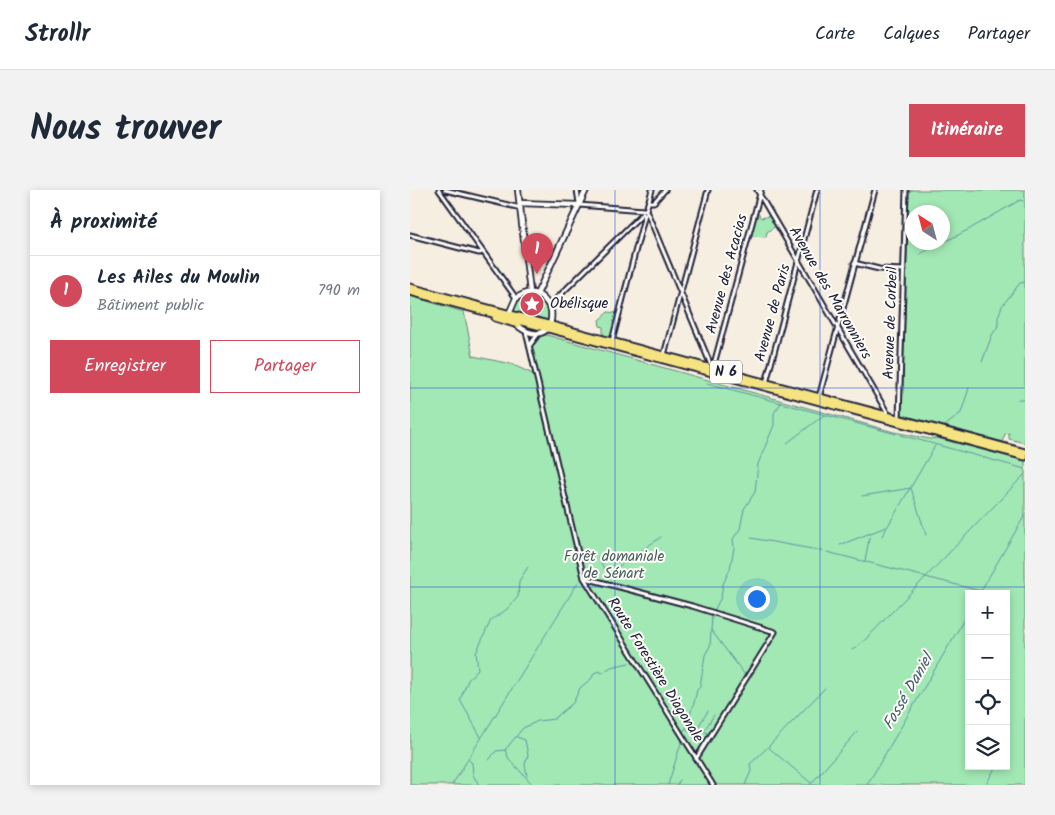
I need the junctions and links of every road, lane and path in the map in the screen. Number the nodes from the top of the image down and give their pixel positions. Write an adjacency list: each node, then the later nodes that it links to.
1 (439, 190): 21 (street)
2 (445, 190): 18 (street)
3 (518, 190): 16 (main road)
4 (577, 190): 17 (street)
5 (586, 190): 17 (main road)
6 (652, 190): 15 (street)
7 (665, 190): 15 (street)
8 (708, 190): 26 (street)
9 (757, 190): 14 (street, Avenue des Marronniers)
10 (761, 190): 14 (street, Avenue des Acacias)
11 (818, 190): 22 (street, Avenue de Paris)
12 (875, 190): 23 (street)
13 (906, 190): 24 (street, Avenue de Corbeil)
14 (760, 195): 22 (street, Avenue des Marronniers); 42 (street, Avenue des Acacias)
15 (649, 202): 19 (street)
16 (520, 203): 17 (main road); 18 (main road)
17 (579, 204): 19 (street); 29 (main road)
18 (521, 208): 28 (main road)
19 (645, 212): 26 (street); 31 (street); 39 (street)
20 (410, 235): 21 (street)
21 (483, 252): 30 (street)
22 (799, 261): 36 (street, Avenue des Marronniers); 43 (street, Avenue de Paris)
23 (854, 263): 24 (street); 36 (street)
24 (904, 270): 48 (street, Avenue de Corbeil)
25 (410, 287): 33 (main road, N 6)
26 (681, 291): 41 (street); 42 (street)
27 (410, 292): 32 (main road, N 6)
28 (530, 292): 29 (main road); 30 (main road)
29 (537, 294): 31 (main road)
30 (516, 298): 33 (main road)
31 (550, 306): 35 (main road)
32 (487, 312): 33 (main road, N 6); 34 (main road)
33 (510, 316): 34 (main road); 35 (main road, N 6)
34 (518, 325): 37 (main road)
35 (548, 326): 38 (main road); 39 (main road, N 6); 46 (main road, N 6)
36 (837, 327): 44 (street); 45 (street, Avenue des Marronniers)
37 (526, 332): 38 (main road); 40 (street, Route Forestière Diagonale)
38 (538, 334): 40 (street)
39 (612, 341): 41 (main road, N 6)
40 (530, 345): 52 (street, Route Forestière Diagonale)
41 (664, 356): 42 (main road, N 6)
42 (712, 366): 43 (main road, N 6)
43 (766, 383): 44 (main road, N 6)
44 (819, 397): 46 (main road, N 6)
45 (884, 408): 46 (street); 47 (street, Avenue des Marronniers)
46 (877, 416): 47 (main road, N 6); 49 (main road, N 6)
47 (889, 417): 48 (main road, N 6)
48 (899, 419): 49 (street, Avenue de Corbeil); 50 (main road, N 6)
49 (902, 425): 51 (main road, N 6)
50 (1025, 452)
51 (1025, 457)
52 (584, 578): 53 (street, Route Forestière Diagonale); 53 (street)
53 (696, 759): 54 (street, Route Forestière Diagonale)
54 (713, 785)

